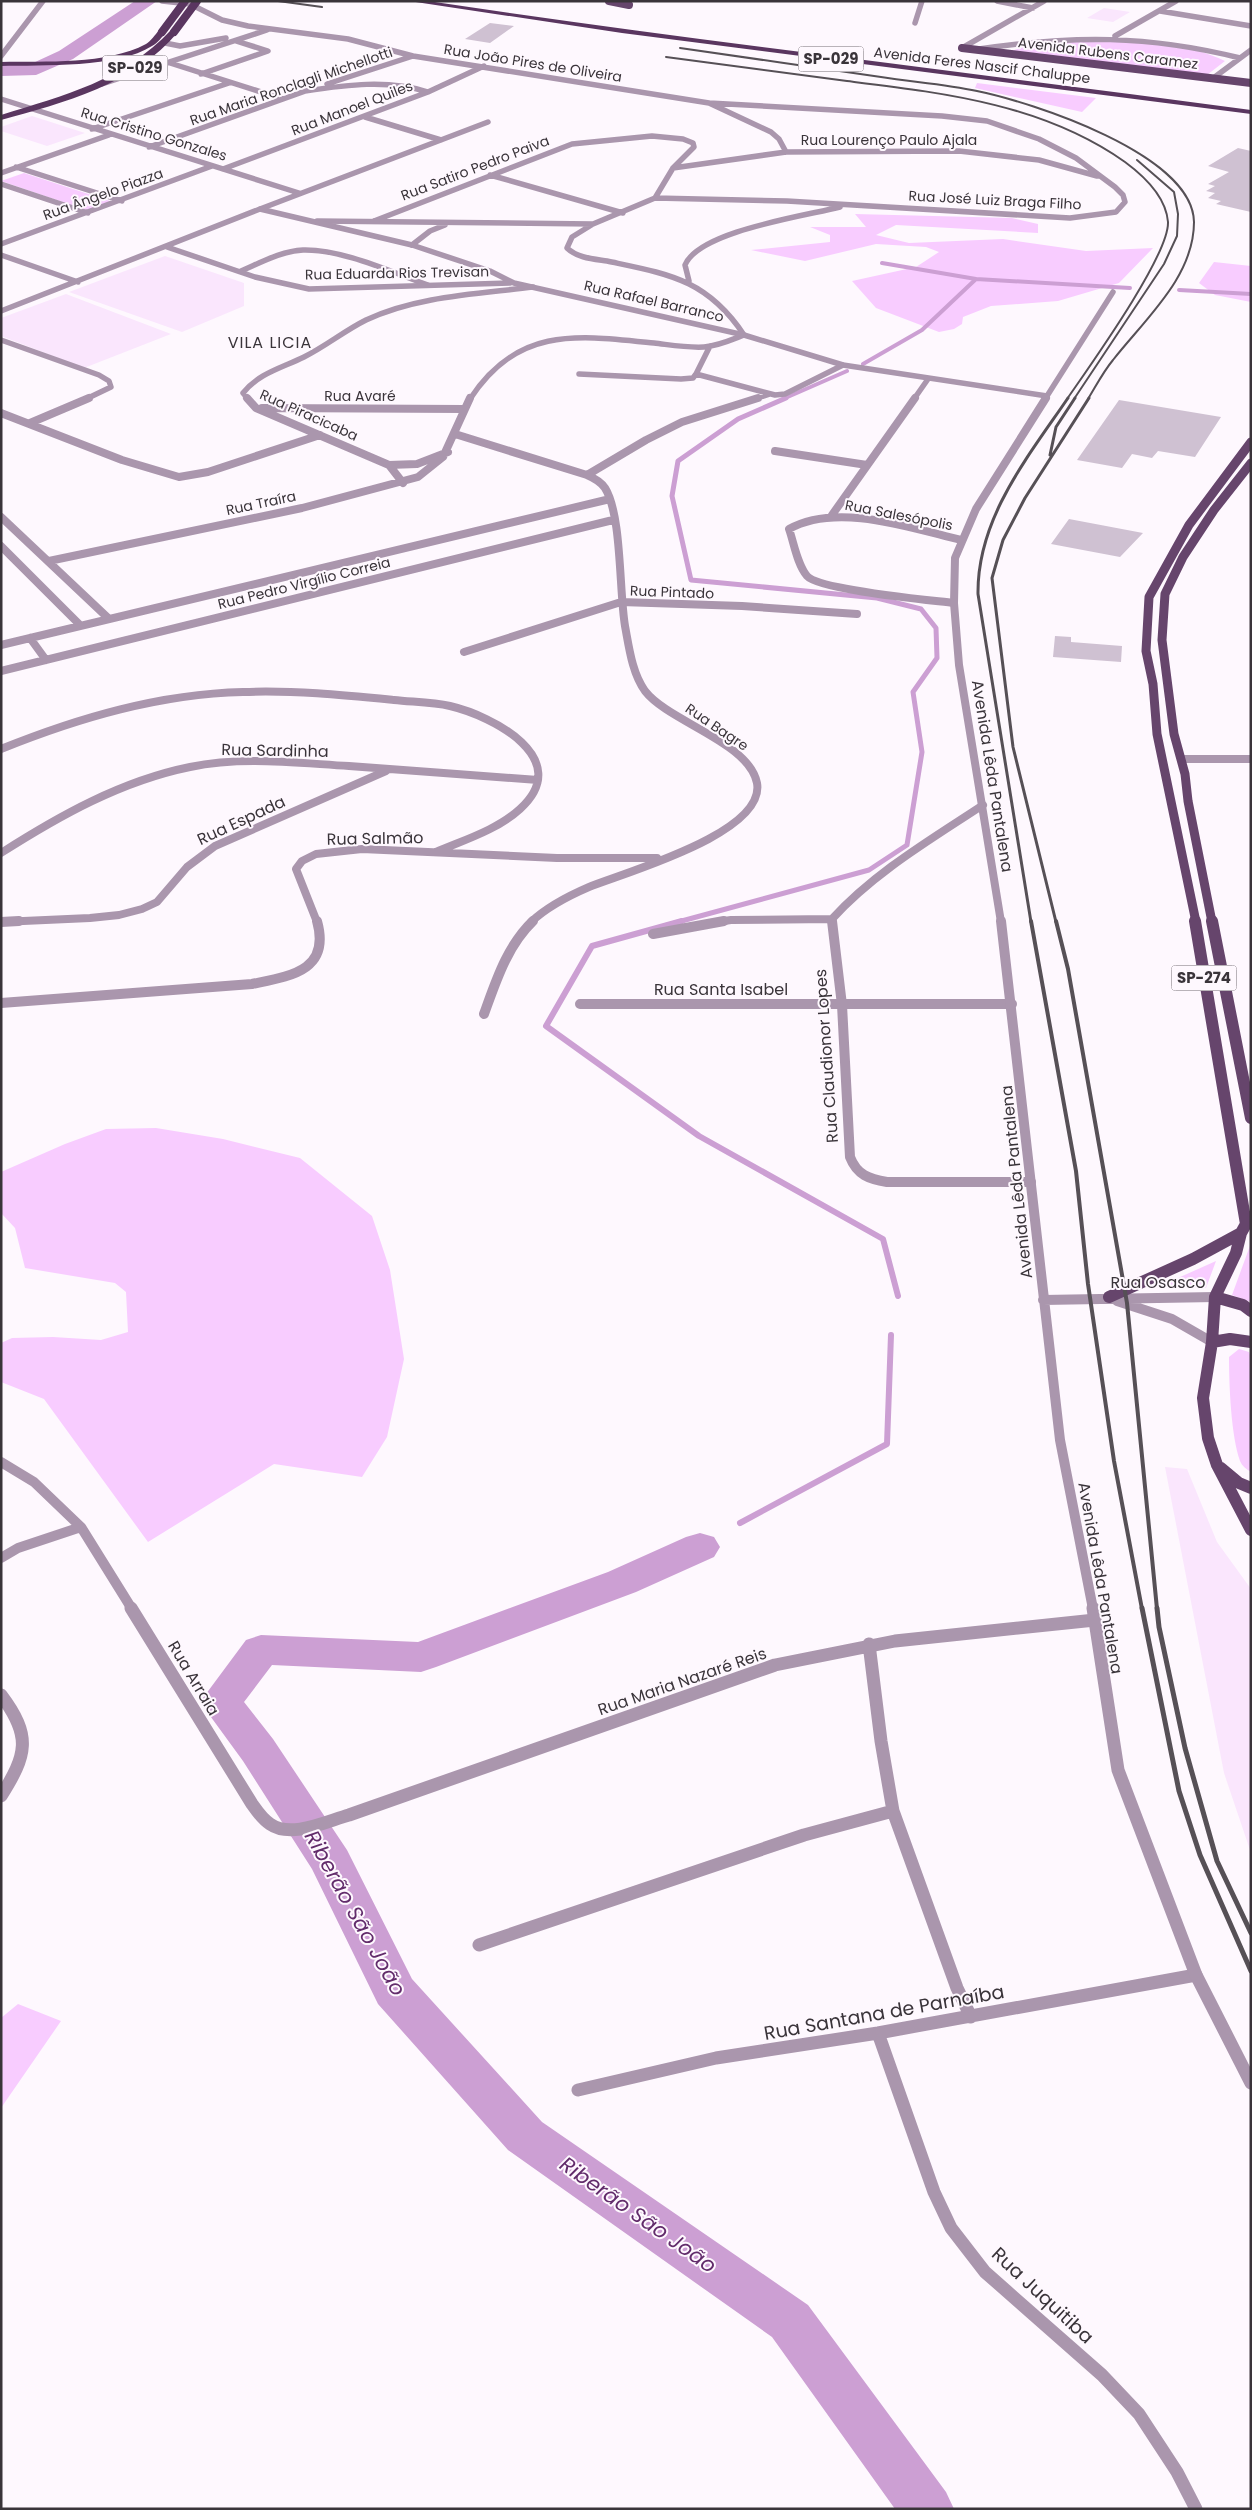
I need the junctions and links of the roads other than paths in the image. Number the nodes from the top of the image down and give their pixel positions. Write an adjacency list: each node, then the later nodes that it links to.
1 (43, 1): 25 (street)
2 (164, 1): 17 (street, Rua João Pires de Oliveira)
3 (185, 1): 28 (highway, SP-029, bridge)
4 (198, 1): 21 (highway, SP-029, bridge)
5 (412, 1): 44 (highway, Avenida Feres Nascif Chaluppe / SP-029)
6 (450, 1): 42 (highway, Avenida Feres Nascif Chaluppe / SP-029)
7 (609, 1): 12 (main road)
8 (922, 1): 15 (street)
9 (997, 1): 13 (street)
10 (1044, 1): 13 (street)
11 (1176, 1): 14 (street)
12 (629, 5)
13 (1033, 8): 22 (street)
14 (1160, 11): 16 (street); 19 (street)
15 (915, 23)
16 (1251, 26)
17 (261, 28): 18 (street, Rua João Pires de Oliveira); 21 (street, Rua João Pires de Oliveira)
18 (269, 30): 20 (street); 26 (street, Rua João Pires de Oliveira)
19 (1114, 37): 23 (street); 27 (street)
20 (236, 41): 29 (street); 32 (street)
21 (166, 42): 36 (highway, SP-029)
22 (962, 48): 23 (main road, Avenida Rubens Caramez)
23 (979, 50): 33 (main road, Avenida Rubens Caramez)
24 (1251, 50): 27 (street)
25 (1, 56)
26 (412, 56): 31 (street, Rua João Pires de Oliveira); 37 (street, Rua Maria Ronclagli Michellotti)
27 (1240, 58): 33 (street)
28 (78, 60): 30 (highway, SP-029); 36 (highway, SP-029)
29 (170, 63): 32 (street); 36 (street)
30 (1, 64)
31 (486, 66): 38 (street); 41 (street, Rua João Pires de Oliveira)
32 (201, 74): 34 (street)
33 (1212, 79): 35 (main road, Avenida Rubens Caramez)
34 (229, 83): 40 (street); 48 (street)
35 (1251, 84)
36 (90, 88): 43 (highway, SP-029)
37 (305, 91): 38 (street, Rua Manoel Quiles); 40 (street, Rua Maria Ronclagli Michellotti)
38 (428, 92): 45 (street, Rua Manoel Quiles)
39 (1, 99): 43 (street, Rua Cristino Gonzales)
40 (283, 99): 51 (street, Rua Maria Ronclagli Michellotti)
41 (708, 103): 52 (street, Rua João Pires de Oliveira); 59 (street, Rua José Luiz Braga Filho)
42 (1251, 105)
43 (30, 108): 46 (highway, SP-029); 48 (street, Rua Cristino Gonzales)
44 (1251, 112)
45 (365, 117): 50 (street); 56 (street, Rua Manoel Quiles)
46 (1, 118)
47 (488, 122): 50 (street)
48 (92, 129): 49 (street, Rua Cristino Gonzales)
49 (109, 135): 51 (street, Rua Cristino Gonzales); 54 (street)
50 (441, 140): 61 (street)
51 (149, 147): 53 (street, Rua Cristino Gonzales)
52 (786, 152): 55 (street, Rua Lourenço Paulo Ajala); 59 (street, Rua Lourenço Paulo Ajala)
53 (212, 166): 56 (street, Rua Cristino Gonzales); 63 (street, Rua Ângelo Piazza)
54 (16, 167): 57 (street); 63 (street)
55 (673, 168): 58 (street, Rua Satiro Pedro Paiva); 62 (street)
56 (223, 169): 61 (street, Rua Cristino Gonzales)
57 (1, 173)
58 (490, 175): 67 (street); 69 (street, Rua Satiro Pedro Paiva)
59 (1103, 178): 64 (street, Rua José Luiz Braga Filho)
60 (1, 184): 66 (street)
61 (299, 193): 65 (street)
62 (655, 198): 64 (street, Rua José Luiz Braga Filho); 67 (street)
63 (122, 201): 66 (street, Rua Ângelo Piazza)
64 (848, 205): 77 (street)
65 (260, 208): 68 (street, Rua Rafael Barranco); 74 (street)
66 (88, 213): 72 (street, Rua Ângelo Piazza)
67 (623, 214): 71 (street)
68 (317, 221): 69 (street); 73 (street, Rua Rafael Barranco)
69 (374, 221): 70 (street)
70 (456, 222): 71 (street); 73 (street)
71 (592, 224): 77 (street)
72 (1, 244)
73 (412, 245): 79 (street, Rua Rafael Barranco)
74 (167, 247): 76 (street, Rua Eduarda Rios Trevisan); 78 (street)
75 (3, 256): 78 (street)
76 (241, 271): 80 (street, Rua Eduarda Rios Trevisan); 80 (street)
77 (689, 281): 84 (street)
78 (78, 282): 83 (street)
79 (514, 283): 80 (street, Rua Eduarda Rios Trevisan); 81 (street, Rua Rafael Barranco)
80 (428, 285)
81 (533, 287): 84 (street, Rua Rafael Barranco); 93 (street, Rua Piracicaba)
82 (1113, 292): 92 (street, Avenida Lêda Pantalena)
83 (1, 311)
84 (744, 335): 86 (street, Rua Traíra); 87 (street, Rua Rafael Barranco)
85 (1, 340): 96 (street)
86 (710, 346): 89 (street); 94 (street, Rua Traíra)
87 (843, 366): 90 (street, Rua Rafael Barranco); 91 (street)
88 (579, 374): 89 (street)
89 (696, 374): 91 (street)
90 (928, 379): 92 (street, Rua Rafael Barranco); 104 (street)
91 (770, 394): 105 (street)
92 (1047, 396): 111 (street, Avenida Lêda Pantalena)
93 (256, 408): 94 (street, Rua Avaré); 98 (street, Rua Piracicaba)
94 (464, 409): 97 (street, Rua Traíra)
95 (1, 413): 96 (street)
96 (30, 423): 98 (street)
97 (455, 434): 101 (street, Rua Traíra); 105 (street, Rua Bagre)
98 (320, 435): 103 (street, Rua Piracicaba)
99 (1251, 442): 143 (main road, SP-274)
100 (775, 451): 104 (street)
101 (449, 452): 103 (street); 106 (street, Rua Traíra)
102 (1251, 463): 125 (main road, SP-274)
103 (389, 465): 106 (street, Rua Piracicaba)
104 (867, 465): 108 (street)
105 (587, 475): 107 (street, Rua Bagre)
106 (403, 483): 113 (street, Rua Traíra)
107 (610, 499): 110 (street, Rua Bagre); 117 (street, Rua Pedro Virgílio Correia)
108 (832, 515): 111 (street, Rua Salesópolis); 115 (street)
109 (1, 517): 113 (street)
110 (614, 520): 114 (street, Rua Bagre); 122 (street, Rua Pedro Virgílio Correia)
111 (961, 540): 115 (street, Avenida Lêda Pantalena)
112 (1, 546): 118 (street)
113 (49, 561): 117 (street)
114 (621, 602): 116 (street, Rua Pintado); 121 (street, Rua Pintado); 132 (street, Rua Bagre)
115 (954, 603): 129 (street, Avenida Lêda Pantalena)
116 (857, 614)
117 (108, 617): 118 (street, Rua Pedro Virgílio Correia)
118 (79, 624): 119 (street, Rua Pedro Virgílio Correia)
119 (30, 638): 120 (street, Rua Pedro Virgílio Correia); 122 (street)
120 (1, 645)
121 (464, 652)
122 (46, 660): 123 (street, Rua Pedro Virgílio Correia)
123 (1, 671)
124 (1, 749): 128 (street)
125 (1181, 759): 126 (street); 141 (main road, SP-274)
126 (1251, 759)
127 (387, 770): 128 (street, Rua Sardinha); 131 (street, Rua Sardinha); 134 (street, Rua Espada)
128 (538, 780): 130 (street)
129 (983, 805): 133 (street); 138 (street, Avenida Lêda Pantalena)
130 (434, 852): 132 (street, Rua Salmão); 136 (street, Rua Salmão)
131 (1, 853)
132 (668, 858): 140 (street, Rua Bagre)
133 (832, 919): 135 (street); 139 (street, Rua Claudionor Lopes)
134 (1, 922)
135 (653, 934)
136 (1, 1003)
137 (580, 1004): 139 (street, Rua Santa Isabel)
138 (1012, 1004): 139 (street, Rua Santa Isabel); 142 (street, Avenida Lêda Pantalena)
139 (842, 1005): 142 (street, Rua Claudionor Lopes)
140 (484, 1014)
141 (1251, 1118)
142 (1031, 1182): 146 (street, Avenida Lêda Pantalena)
143 (1241, 1233): 144 (main road); 145 (main road, SP-274)
144 (1105, 1297): 145 (street, Rua Osasco); 146 (street, Rua Osasco); 148 (street, Rua Osasco)
145 (1214, 1297): 147 (main road); 148 (main road, SP-274)
146 (1043, 1300): 156 (street, Avenida Lêda Pantalena)
147 (1251, 1311)
148 (1212, 1342): 149 (main road); 151 (main road, SP-274)
149 (1251, 1342)
150 (1, 1462): 153 (street, Rua Arraia)
151 (1217, 1465): 152 (main road); 154 (main road, SP-274)
152 (1251, 1488)
153 (80, 1527): 155 (street); 161 (street, Rua Arraia)
154 (1251, 1530)
155 (1, 1558)
156 (1095, 1620): 157 (street, Rua Maria Nazaré Reis); 163 (street, Avenida Lêda Pantalena)
157 (869, 1644): 160 (street); 161 (street, Rua Maria Nazaré Reis)
158 (1, 1695): 159 (street)
159 (1, 1796)
160 (893, 1810): 162 (street); 164 (street)
161 (292, 1829)
162 (479, 1945)
163 (1196, 1975): 164 (street, Rua Santana de Parnaíba); 166 (street, Avenida Lêda Pantalena)
164 (972, 2016): 165 (street, Rua Santana de Parnaíba)
165 (878, 2033): 167 (street, Rua Santana de Parnaíba); 168 (street, Rua Juquitiba)
166 (1251, 2083)
167 (578, 2090)
168 (1196, 2509)

